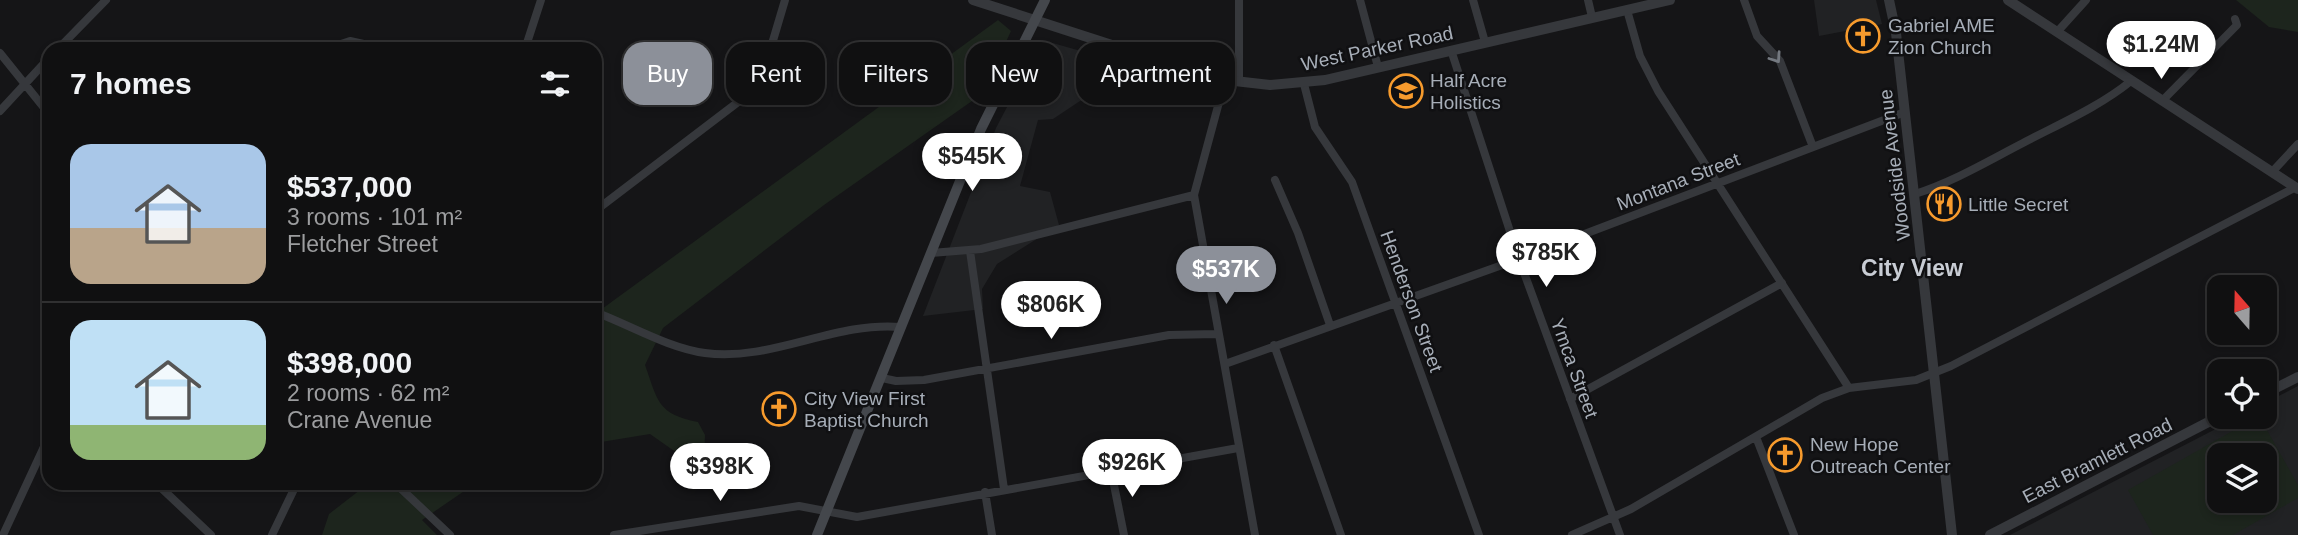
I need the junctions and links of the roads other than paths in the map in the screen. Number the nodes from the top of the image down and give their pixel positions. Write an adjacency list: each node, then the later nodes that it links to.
1 (106, 0): 20 (street)
2 (541, 0): 21 (street)
3 (785, 0): 46 (street)
4 (973, 0): 18 (street, West Parker Road)
5 (1045, 0): 18 (main road)
6 (1239, 0): 31 (street)
7 (1360, 0): 27 (street)
8 (1472, 0): 23 (street)
9 (1588, 0): 16 (street)
10 (1670, 0): 15 (street, West Parker Road)
11 (1744, 0): 39 (street, one-way to 39)
12 (1889, 0): 37 (street, Woodside Avenue)
13 (2008, 0): 19 (street)
14 (2087, 0): 19 (street)
15 (1628, 10): 16 (street, West Parker Road); 42 (street)
16 (1592, 17): 23 (street, West Parker Road)
17 (2235, 19): 33 (street)
18 (1034, 20): 22 (street, West Parker Road); 48 (main road)
19 (2058, 31): 29 (street)
20 (65, 42)
21 (527, 42)
22 (1104, 42)
23 (1485, 42): 24 (street, West Parker Road)
24 (1451, 50): 27 (street, West Parker Road); 49 (street, Ymca Street)
25 (0, 53): 30 (street)
26 (42, 65): 30 (street)
27 (1378, 68): 32 (street, West Parker Road)
28 (1235, 81): 31 (street, West Parker Road)
29 (2131, 81): 33 (street); 44 (street)
30 (25, 82): 34 (street); 36 (street)
31 (1239, 82): 32 (street, West Parker Road)
32 (1304, 84): 51 (street, Henderson Street)
33 (2163, 100): 40 (street)
34 (42, 105)
35 (1218, 105): 45 (street)
36 (0, 111)
37 (1906, 112): 39 (street, Montana Street); 44 (street, Woodside Avenue)
38 (2298, 144): 40 (street)
39 (1812, 147): 42 (street, Montana Street)
40 (2273, 171): 43 (street)
41 (1275, 180): 53 (street)
42 (1718, 181): 49 (street, Montana Street); 50 (street)
43 (2297, 188): 59 (street)
44 (1915, 194): 59 (street, Woodside Avenue)
45 (1194, 195): 47 (street); 55 (street)
46 (602, 206)
47 (970, 251): 48 (street); 58 (street)
48 (931, 253): 54 (main road)
49 (1519, 259): 51 (street, Montana Street); 64 (street, Ymca Street)
50 (1782, 284): 62 (street); 64 (street)
51 (1395, 302): 53 (street, Montana Street); 87 (street, Henderson Street)
52 (602, 315): 54 (street)
53 (1330, 325): 56 (street, Montana Street)
54 (901, 327): 61 (main road)
55 (1216, 334): 57 (street); 58 (street)
56 (1273, 345): 57 (street, Montana Street); 86 (street)
57 (1225, 364): 67 (street)
58 (988, 368): 61 (street); 70 (street)
59 (1935, 372): 62 (street); 91 (street, Woodside Avenue)
60 (2298, 377): 63 (street)
61 (883, 378): 75 (main road)
62 (1849, 388): 66 (street)
63 (2277, 388)
64 (1570, 399): 76 (street, Ymca Street)
65 (2207, 423): 92 (street, East Bramlett Road)
66 (1756, 437): 76 (street); 90 (street)
67 (1238, 448): 69 (street); 85 (street)
68 (42, 451): 77 (street)
69 (1111, 470): 70 (street); 84 (street)
70 (1004, 489): 74 (street)
71 (163, 490): 78 (street)
72 (294, 490): 79 (street)
73 (402, 490): 80 (street)
74 (985, 492): 75 (street); 83 (street)
75 (828, 511): 81 (street); 82 (main road)
76 (1614, 518): 88 (street); 89 (street, Ymca Street)
77 (4, 533)
78 (211, 535)
79 (272, 535)
80 (450, 535)
81 (614, 535)
82 (817, 535)
83 (992, 535)
84 (1124, 535)
85 (1255, 535)
86 (1342, 535)
87 (1479, 535)
88 (1572, 535)
89 (1620, 535)
90 (1794, 535)
91 (1952, 535)
92 (1990, 535)

